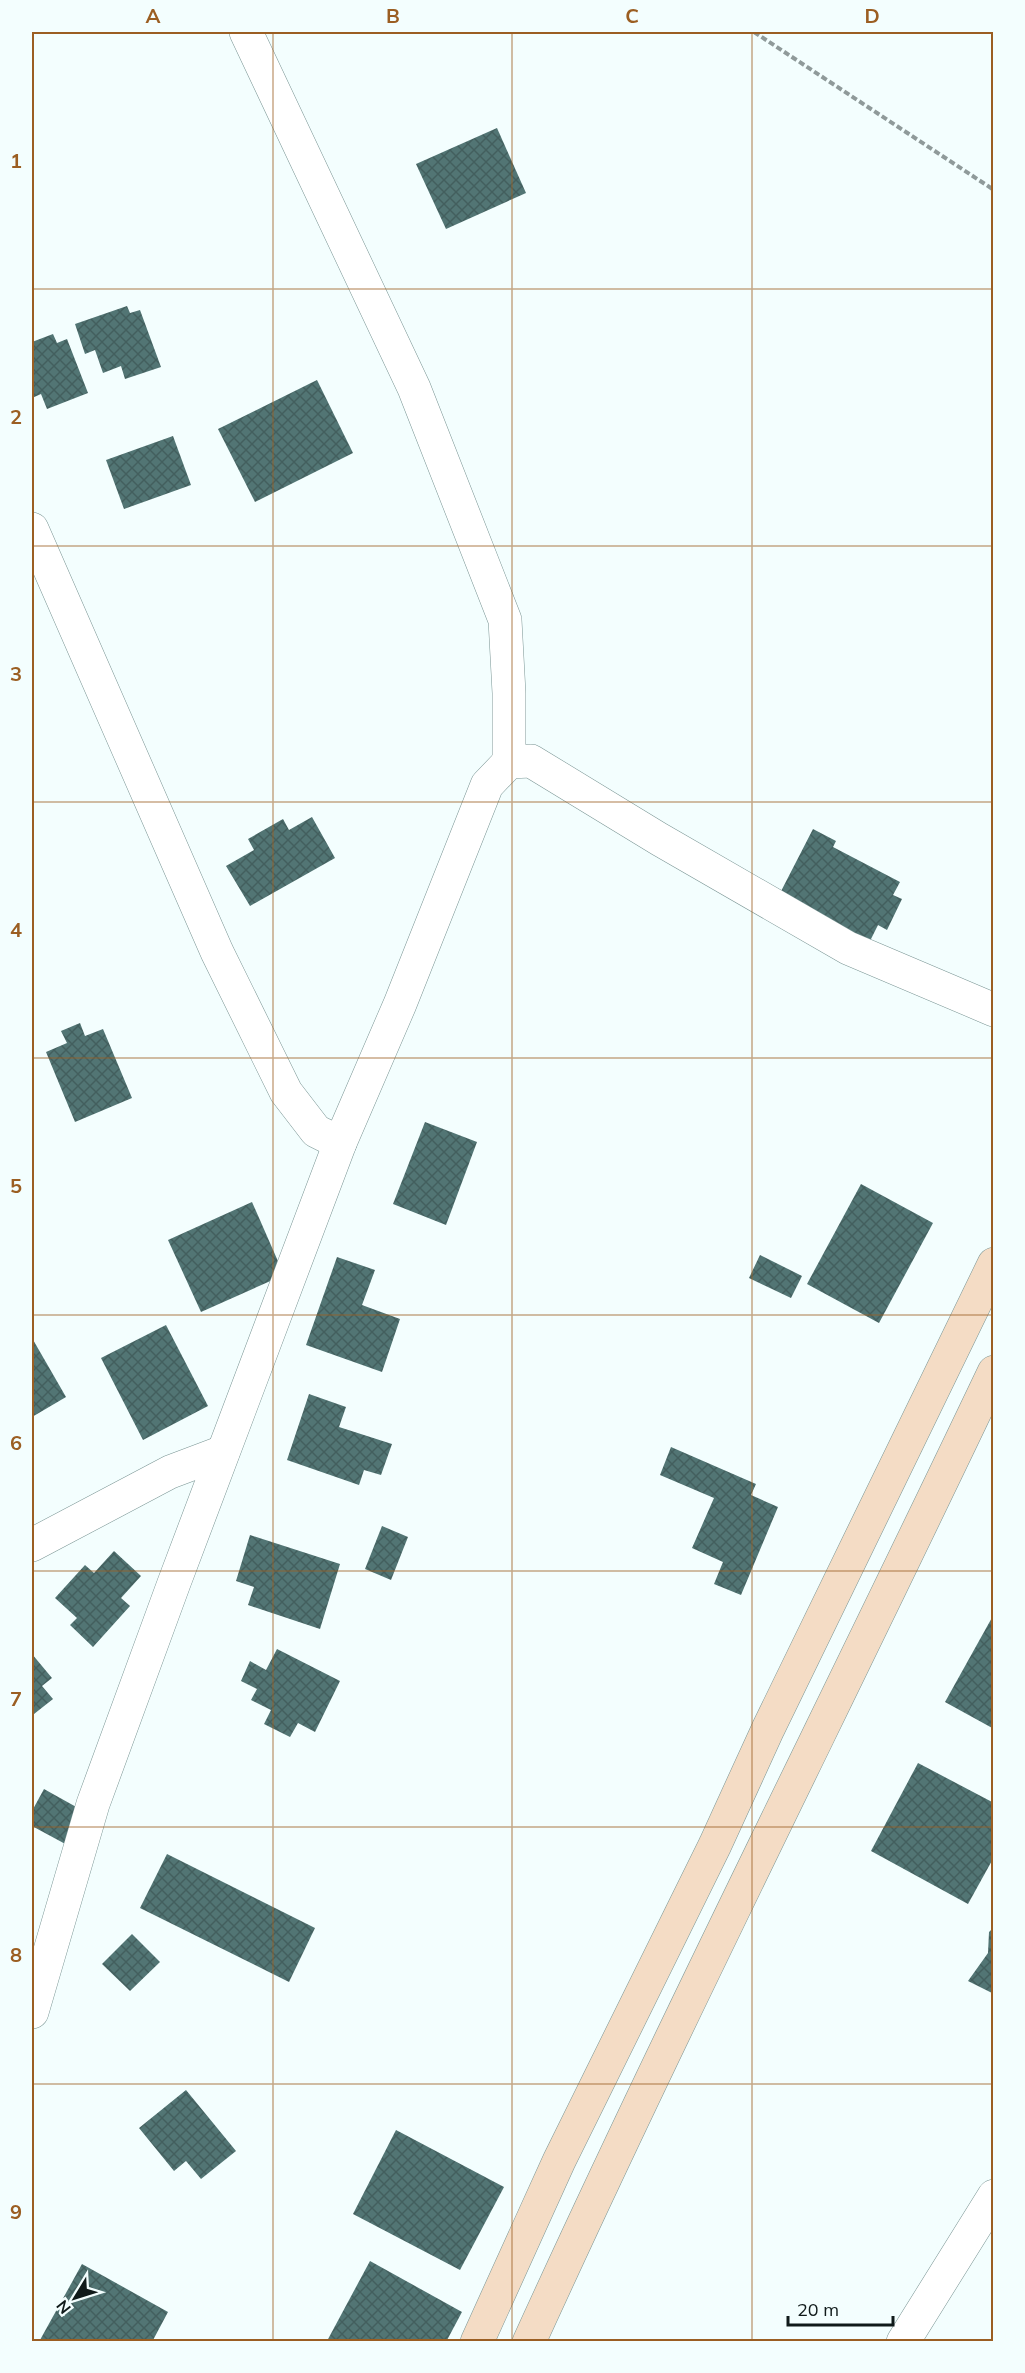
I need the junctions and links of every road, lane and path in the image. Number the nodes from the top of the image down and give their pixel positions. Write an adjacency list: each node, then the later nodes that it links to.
1 (246, 32): 5 (street)
2 (754, 32): 3 (path)
3 (993, 190)
4 (32, 529): 7 (street)
5 (509, 762): 6 (street); 7 (street)
6 (993, 1010)
7 (340, 1143): 10 (street)
8 (993, 1264): 12 (main road)
9 (993, 1372): 13 (main road)
10 (223, 1452): 11 (street); 14 (street)
11 (32, 1545)
12 (715, 1845): 13 (main road); 15 (main road)
13 (756, 1864): 16 (main road)
14 (32, 2012)
15 (560, 2161): 16 (main road); 19 (main road)
16 (601, 2185): 20 (main road)
17 (993, 2196): 18 (street)
18 (905, 2340)
19 (477, 2342)
20 (529, 2342)

